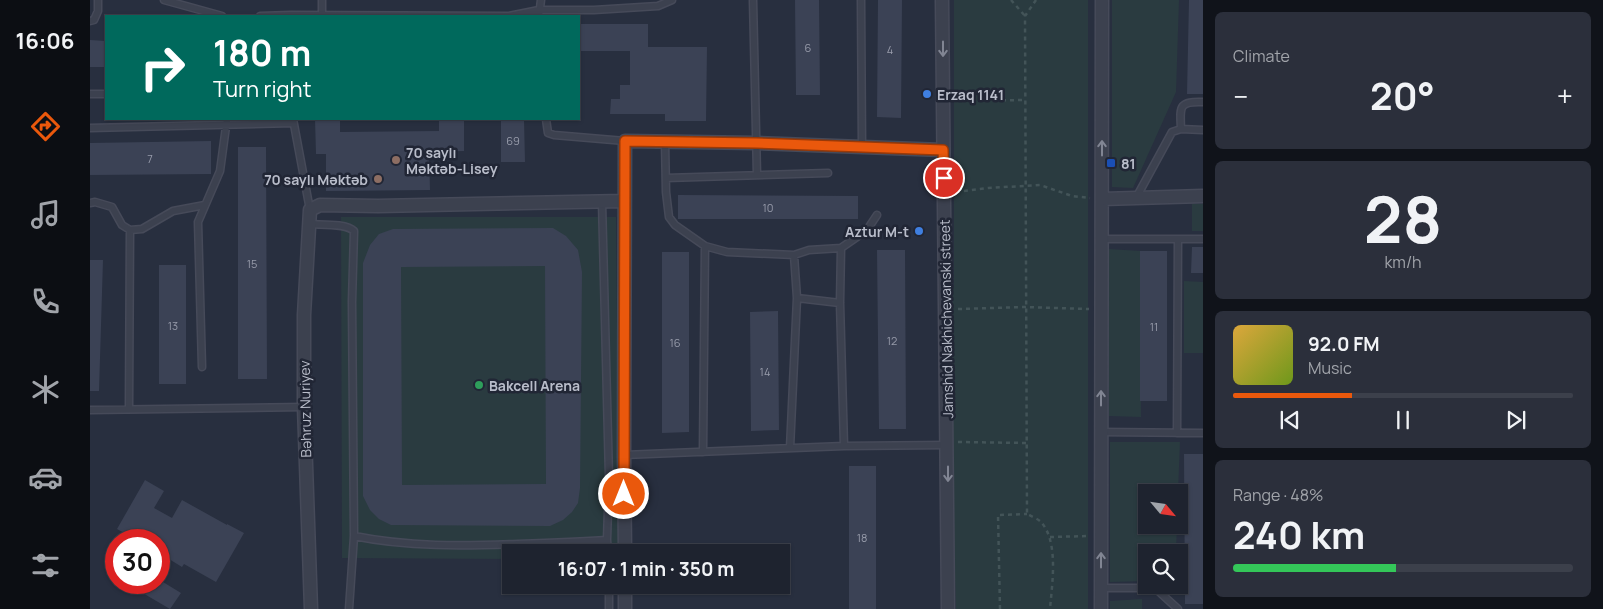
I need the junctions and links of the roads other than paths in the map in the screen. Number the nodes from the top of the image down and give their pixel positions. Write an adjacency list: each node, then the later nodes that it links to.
1 (98, 0): 14 (lane)
2 (164, 0): 11 (lane)
3 (322, 0): 12 (lane)
4 (541, 0): 10 (lane)
5 (672, 0): 10 (lane)
6 (753, 0): 26 (lane)
7 (861, 0): 27 (lane)
8 (942, 0): 28 (street, Jamshid Nakhichevanski street, one-way to 28)
9 (1102, 0): 34 (street, one-way to 9)
10 (539, 13): 13 (lane)
11 (218, 15)
12 (322, 15)
13 (519, 15)
14 (90, 21)
15 (90, 94): 16 (lane)
16 (105, 94)
17 (1203, 102): 22 (lane)
18 (546, 120): 24 (lane)
19 (293, 121): 20 (lane); 39 (lane)
20 (226, 122): 21 (lane); 38 (lane)
21 (90, 128)
22 (1180, 129): 23 (lane); 33 (lane)
23 (1203, 130)
24 (625, 141): 25 (street); 35 (street)
25 (665, 141): 26 (street); 31 (lane)
26 (756, 143): 27 (street); 30 (lane)
27 (862, 147): 28 (street)
28 (943, 150): 58 (street, Jamshid Nakhichevanski street)
29 (828, 173): 30 (lane)
30 (757, 175): 31 (lane)
31 (666, 178): 46 (lane)
32 (1203, 196): 33 (street)
33 (1136, 198): 34 (street)
34 (1102, 199): 43 (street)
35 (624, 201): 36 (street); 62 (street)
36 (602, 202): 39 (street); 64 (lane)
37 (90, 203): 42 (lane)
38 (205, 205): 42 (lane); 51 (lane)
39 (310, 210): 41 (street, Bəhruz Nuriyev)
40 (877, 215): 47 (lane)
41 (309, 224): 52 (street, Bəhruz Nuriyev); 63 (lane)
42 (130, 230): 53 (lane)
43 (1101, 239): 44 (lane); 55 (street, one-way to 43)
44 (1178, 239): 45 (lane); 56 (lane)
45 (1203, 239)
46 (705, 246): 48 (lane); 61 (lane)
47 (841, 248): 48 (lane); 50 (lane)
48 (794, 255): 49 (lane)
49 (797, 298): 50 (lane); 60 (lane)
50 (840, 303): 59 (lane)
51 (202, 367)
52 (304, 407): 53 (lane); 70 (street, Bəhruz Nuriyev)
53 (129, 409): 54 (lane)
54 (90, 410)
55 (1100, 432): 56 (lane); 67 (street, one-way to 55)
56 (1177, 432): 57 (lane)
57 (1203, 433)
58 (947, 444): 59 (lane); 74 (street, Jamshid Nakhichevanski street, one-way to 74)
59 (844, 446): 60 (lane)
60 (790, 448): 61 (lane)
61 (703, 452): 62 (lane)
62 (624, 455): 66 (street)
63 (354, 536): 64 (lane); 71 (lane)
64 (606, 540): 65 (lane)
65 (607, 544)
66 (625, 544)
67 (1101, 588): 75 (street); 76 (lane)
68 (609, 594): 72 (lane)
69 (625, 594): 73 (street)
70 (311, 609)
71 (349, 609)
72 (609, 609)
73 (625, 609)
74 (948, 609)
75 (1101, 609)
76 (1178, 609)

